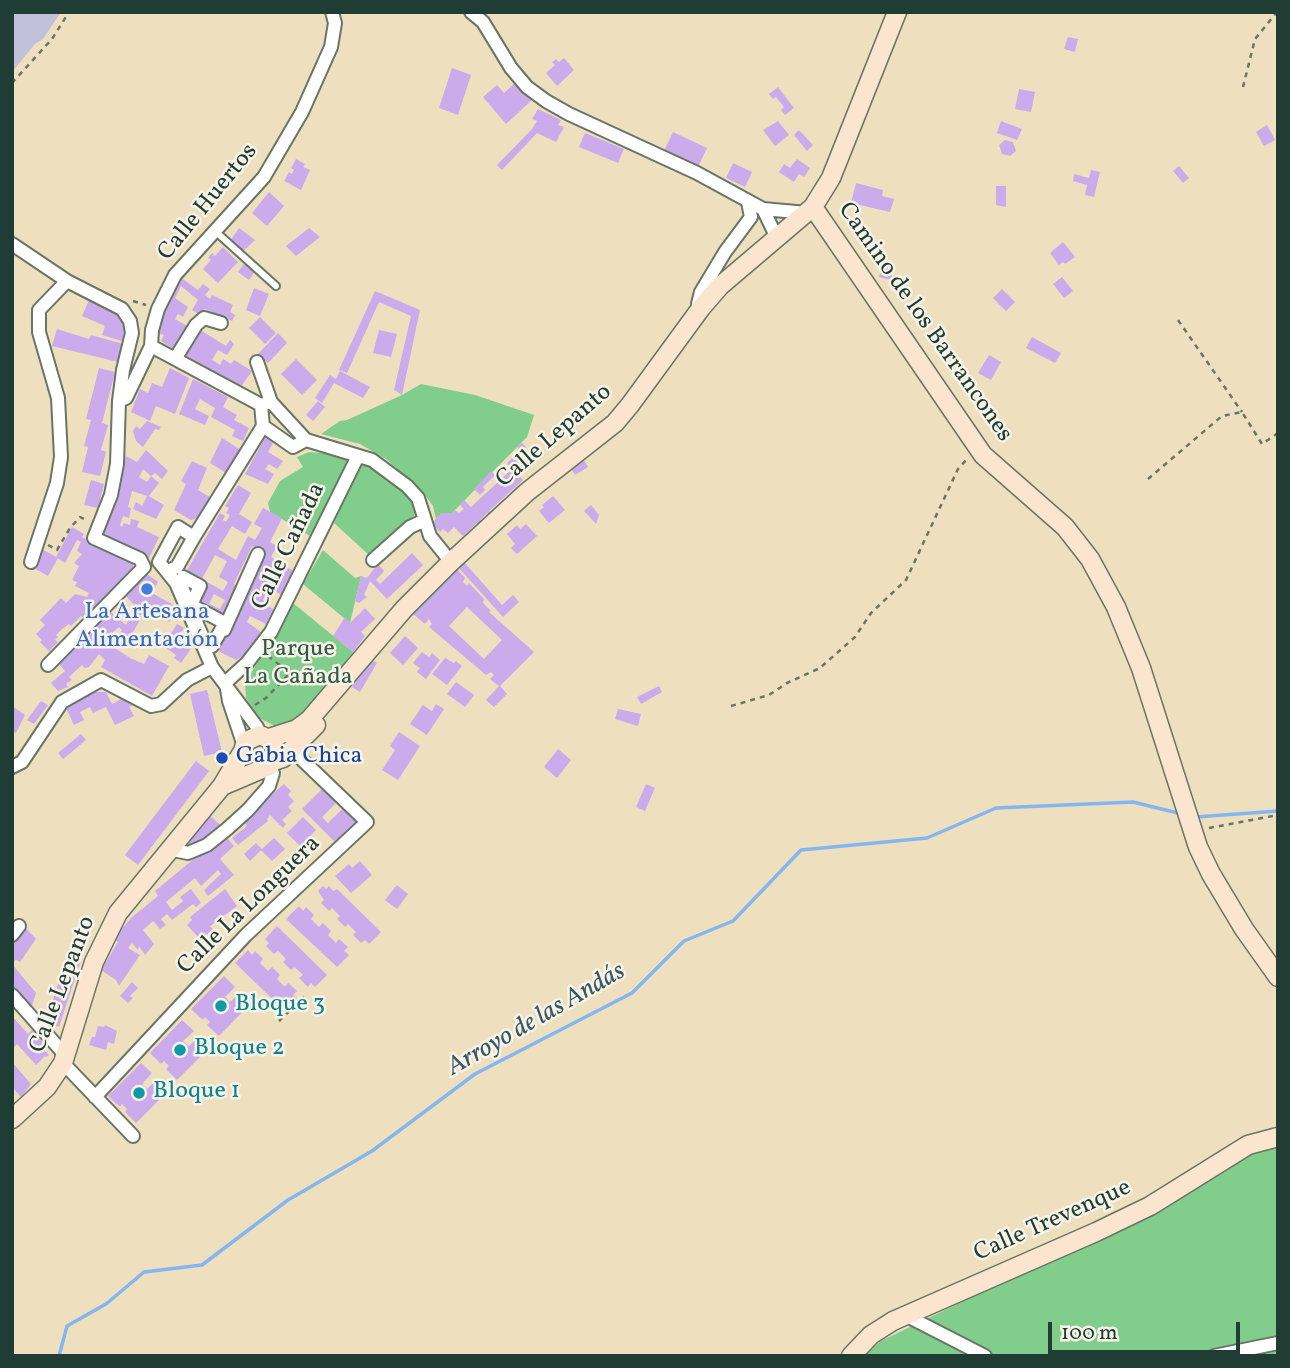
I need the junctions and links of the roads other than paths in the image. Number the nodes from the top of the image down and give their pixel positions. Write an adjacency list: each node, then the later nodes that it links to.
1 (332, 12): 8 (street, Calle Huertos)
2 (471, 12): 4 (street)
3 (897, 12): 5 (street, Calle Lepanto)
4 (748, 202): 6 (street); 7 (street)
5 (810, 210): 6 (street); 9 (street, Calle Lepanto); 42 (street, Camino de los Barrancones)
6 (765, 213): 7 (street); 9 (street)
7 (751, 217): 13 (street)
8 (215, 231): 12 (lane); 15 (street, Calle Huertos)
9 (777, 238): 13 (street, Calle Lepanto)
10 (12, 244): 11 (street)
11 (67, 281): 18 (street); 27 (street)
12 (276, 286)
13 (701, 308): 28 (street, Calle Lepanto)
14 (221, 323): 16 (street)
15 (151, 346): 16 (street); 18 (street, Calle Huertos)
16 (174, 359): 19 (street)
17 (257, 362): 19 (street)
18 (120, 401): 29 (street)
19 (266, 403): 20 (street); 21 (street)
20 (263, 426): 21 (street); 24 (street)
21 (306, 440): 22 (street)
22 (358, 456): 23 (street); 34 (street, Calle Cañada)
23 (424, 521): 26 (street); 28 (street)
24 (194, 537): 29 (street); 29 (street)
25 (258, 554): 31 (street)
26 (373, 559)
27 (31, 562)
28 (451, 562): 33 (street, Calle Lepanto)
29 (160, 567): 31 (street); 32 (street)
30 (191, 605): 30 (street)
31 (209, 661): 34 (street); 39 (street)
32 (48, 665)
33 (353, 670): 35 (street, Calle Lepanto); 37 (street, Calle Lepanto)
34 (226, 686): 35 (street); 36 (street)
35 (265, 736): 36 (street); 38 (street)
36 (243, 749): 38 (street); 40 (street, Calle Lepanto)
37 (292, 750): 38 (street, Calle Lepanto); 45 (street, Calle La Longuera)
38 (268, 765): 40 (street, Calle Lepanto); 41 (street)
39 (12, 767)
40 (222, 786): 41 (street, Calle Lepanto)
41 (168, 849): 44 (street, Calle Lepanto)
42 (1278, 977)
43 (12, 995): 44 (street)
44 (64, 1059): 45 (street); 46 (street, Calle Lepanto)
45 (95, 1097): 47 (street)
46 (12, 1119)
47 (132, 1136)
48 (1278, 1137): 49 (street, Calle Trevenque)
49 (905, 1315): 51 (street, Calle Trevenque); 52 (street)
50 (1278, 1343): 53 (street)
51 (851, 1356)
52 (985, 1356)
53 (1214, 1356)

